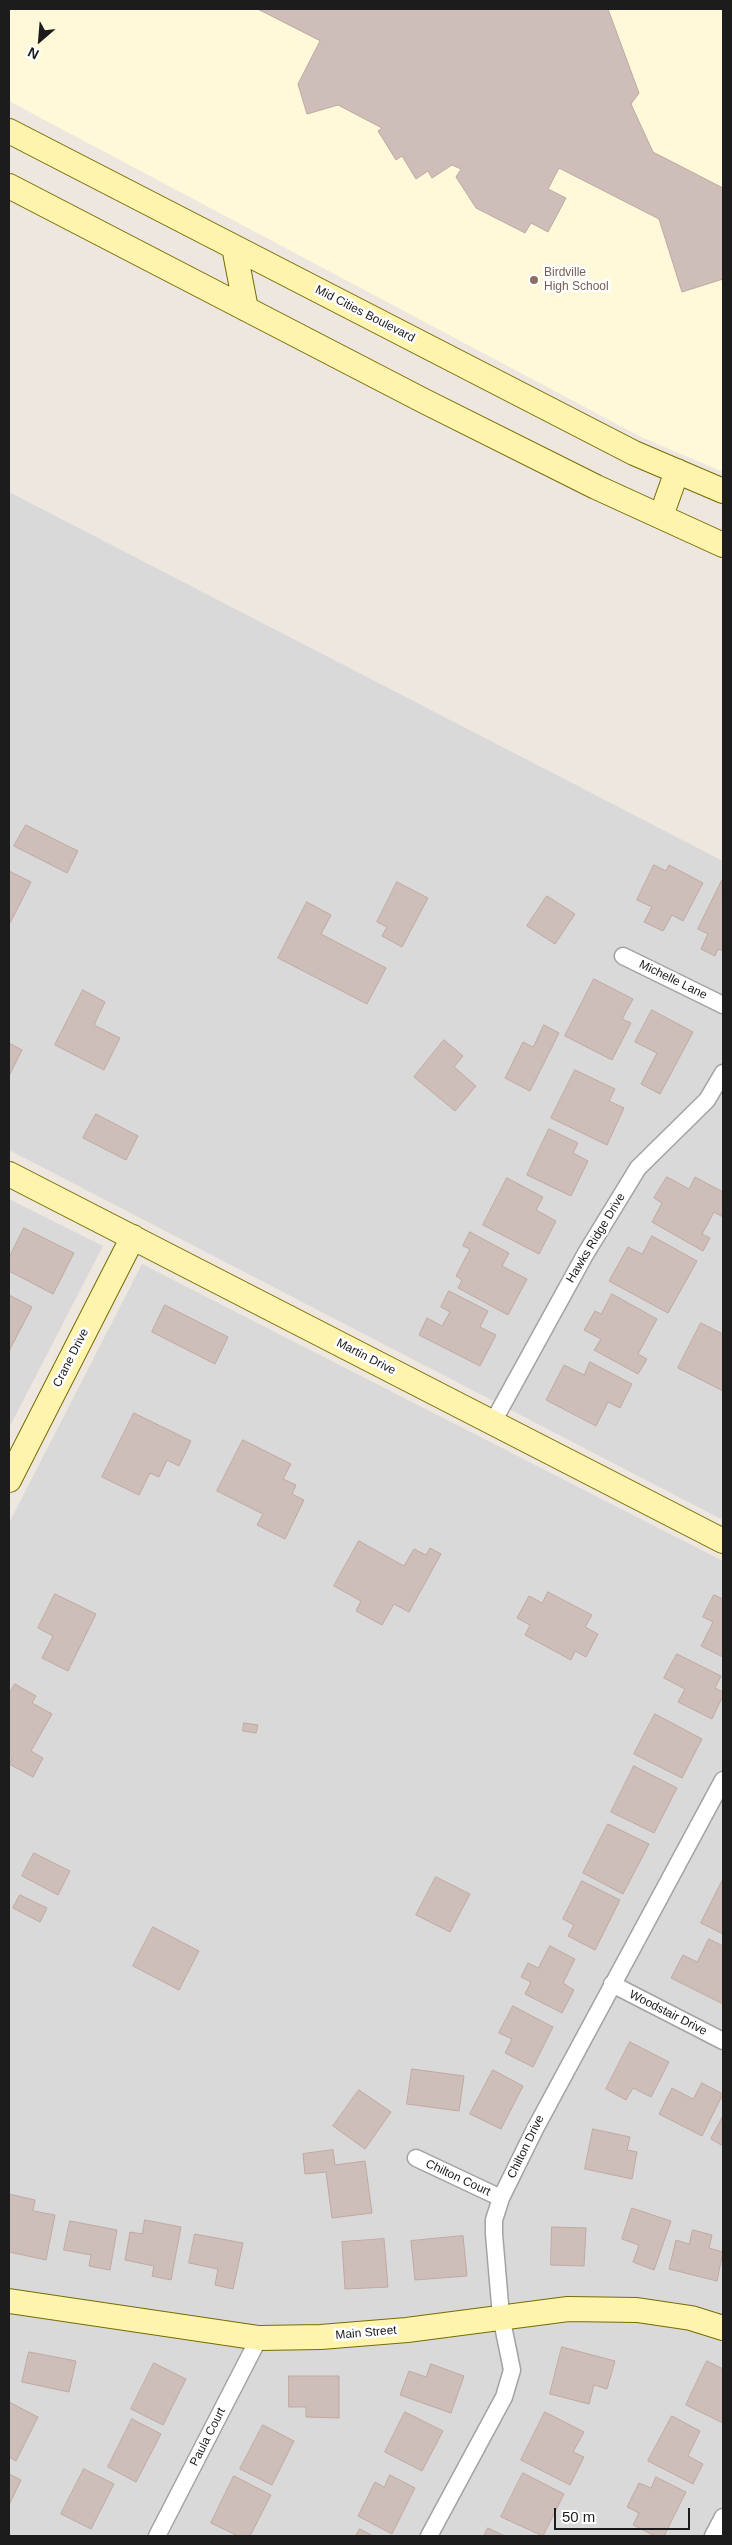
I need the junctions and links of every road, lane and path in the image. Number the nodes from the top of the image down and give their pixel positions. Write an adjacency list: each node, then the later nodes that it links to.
1 (9, 131): 3 (street, Mid Cities Boulevard)
2 (9, 186): 4 (street)
3 (234, 247): 4 (street); 5 (street, Mid Cities Boulevard)
4 (246, 309): 7 (street)
5 (677, 471): 6 (street, Mid Cities Boulevard); 7 (street)
6 (723, 491)
7 (660, 516): 8 (street)
8 (723, 544)
9 (623, 956): 10 (street, Michelle Lane)
10 (723, 1004)
11 (723, 1072): 14 (street, Hawks Ridge Drive)
12 (9, 1174): 13 (street, Martin Drive)
13 (133, 1237): 14 (street, Martin Drive); 15 (street, Crane Drive)
14 (493, 1422): 16 (street, Martin Drive)
15 (9, 1480)
16 (723, 1541)
17 (723, 1780): 18 (street, Chilton Drive)
18 (612, 1984): 19 (street, Woodstair Drive); 21 (street, Chilton Drive)
19 (723, 2041)
20 (416, 2158): 21 (street, Chilton Court)
21 (502, 2198): 23 (street, Chilton Drive)
22 (9, 2301): 25 (street, Main Street)
23 (501, 2316): 24 (street, Main Street); 25 (street, Main Street); 28 (street, Chilton Drive)
24 (723, 2328)
25 (259, 2338): 27 (street, Paula Court)
26 (723, 2517): 29 (street)
27 (157, 2536)
28 (429, 2536)
29 (713, 2536)

